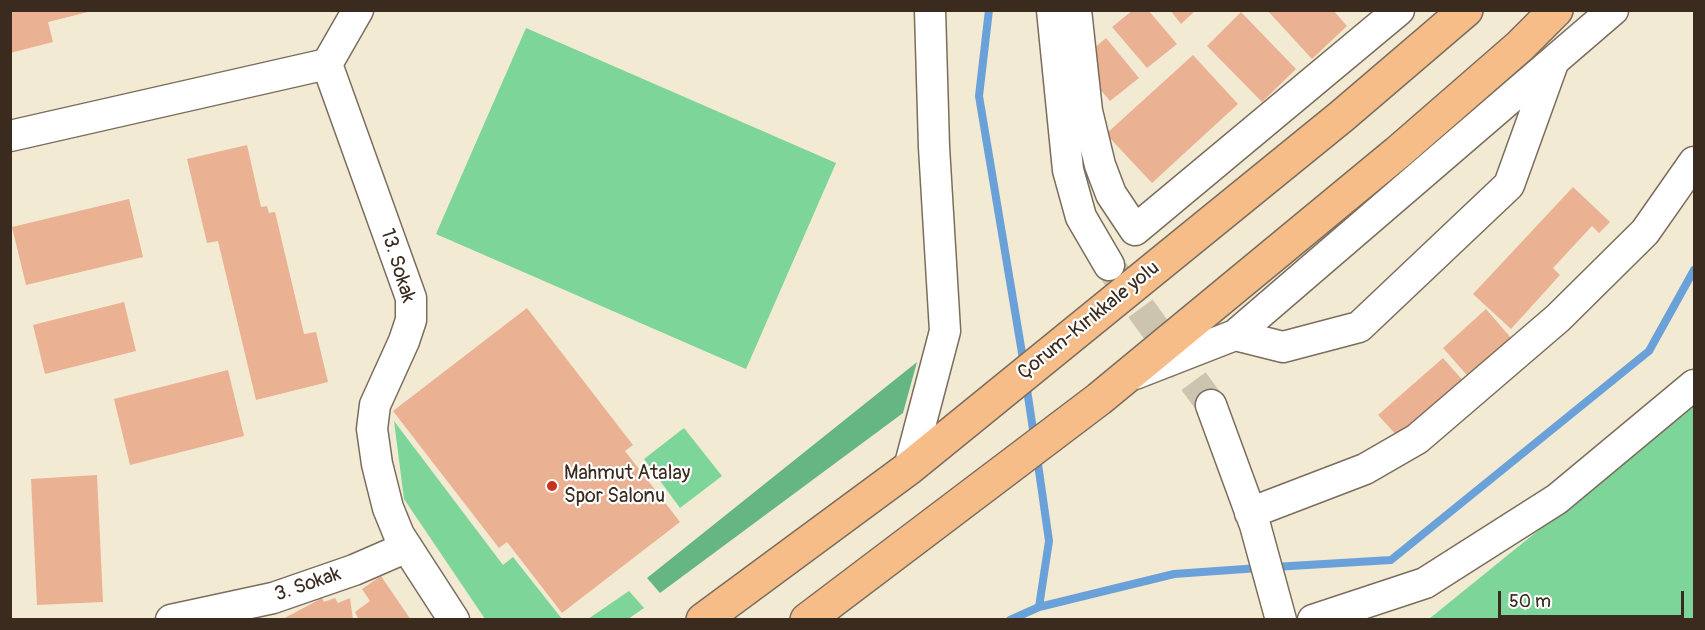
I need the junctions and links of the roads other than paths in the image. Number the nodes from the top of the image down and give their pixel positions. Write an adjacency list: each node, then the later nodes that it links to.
1 (358, 10): 10 (street)
2 (930, 10): 18 (street)
3 (1052, 10): 13 (street)
4 (1076, 10): 5 (street)
5 (1399, 10)
6 (1466, 10): 18 (highway, Çorum-Kırıkkale yolu)
7 (1556, 10): 15 (highway)
8 (1613, 10): 9 (street)
9 (1554, 61): 14 (street); 14 (street)
10 (327, 64): 11 (street); 20 (street, 13. Sokak)
11 (10, 136)
12 (1695, 162): 19 (street)
13 (1109, 265)
14 (1235, 335): 15 (street)
15 (1124, 379): 25 (highway)
16 (1695, 385): 26 (street)
17 (1211, 405): 19 (street)
18 (909, 468): 24 (highway, Çorum-Kırıkkale yolu)
19 (1252, 519): 21 (street)
20 (407, 547): 22 (street, 3. Sokak); 23 (street, 13. Sokak)
21 (1277, 608)
22 (171, 620)
23 (454, 620)
24 (703, 620)
25 (807, 620)
26 (1313, 620)

